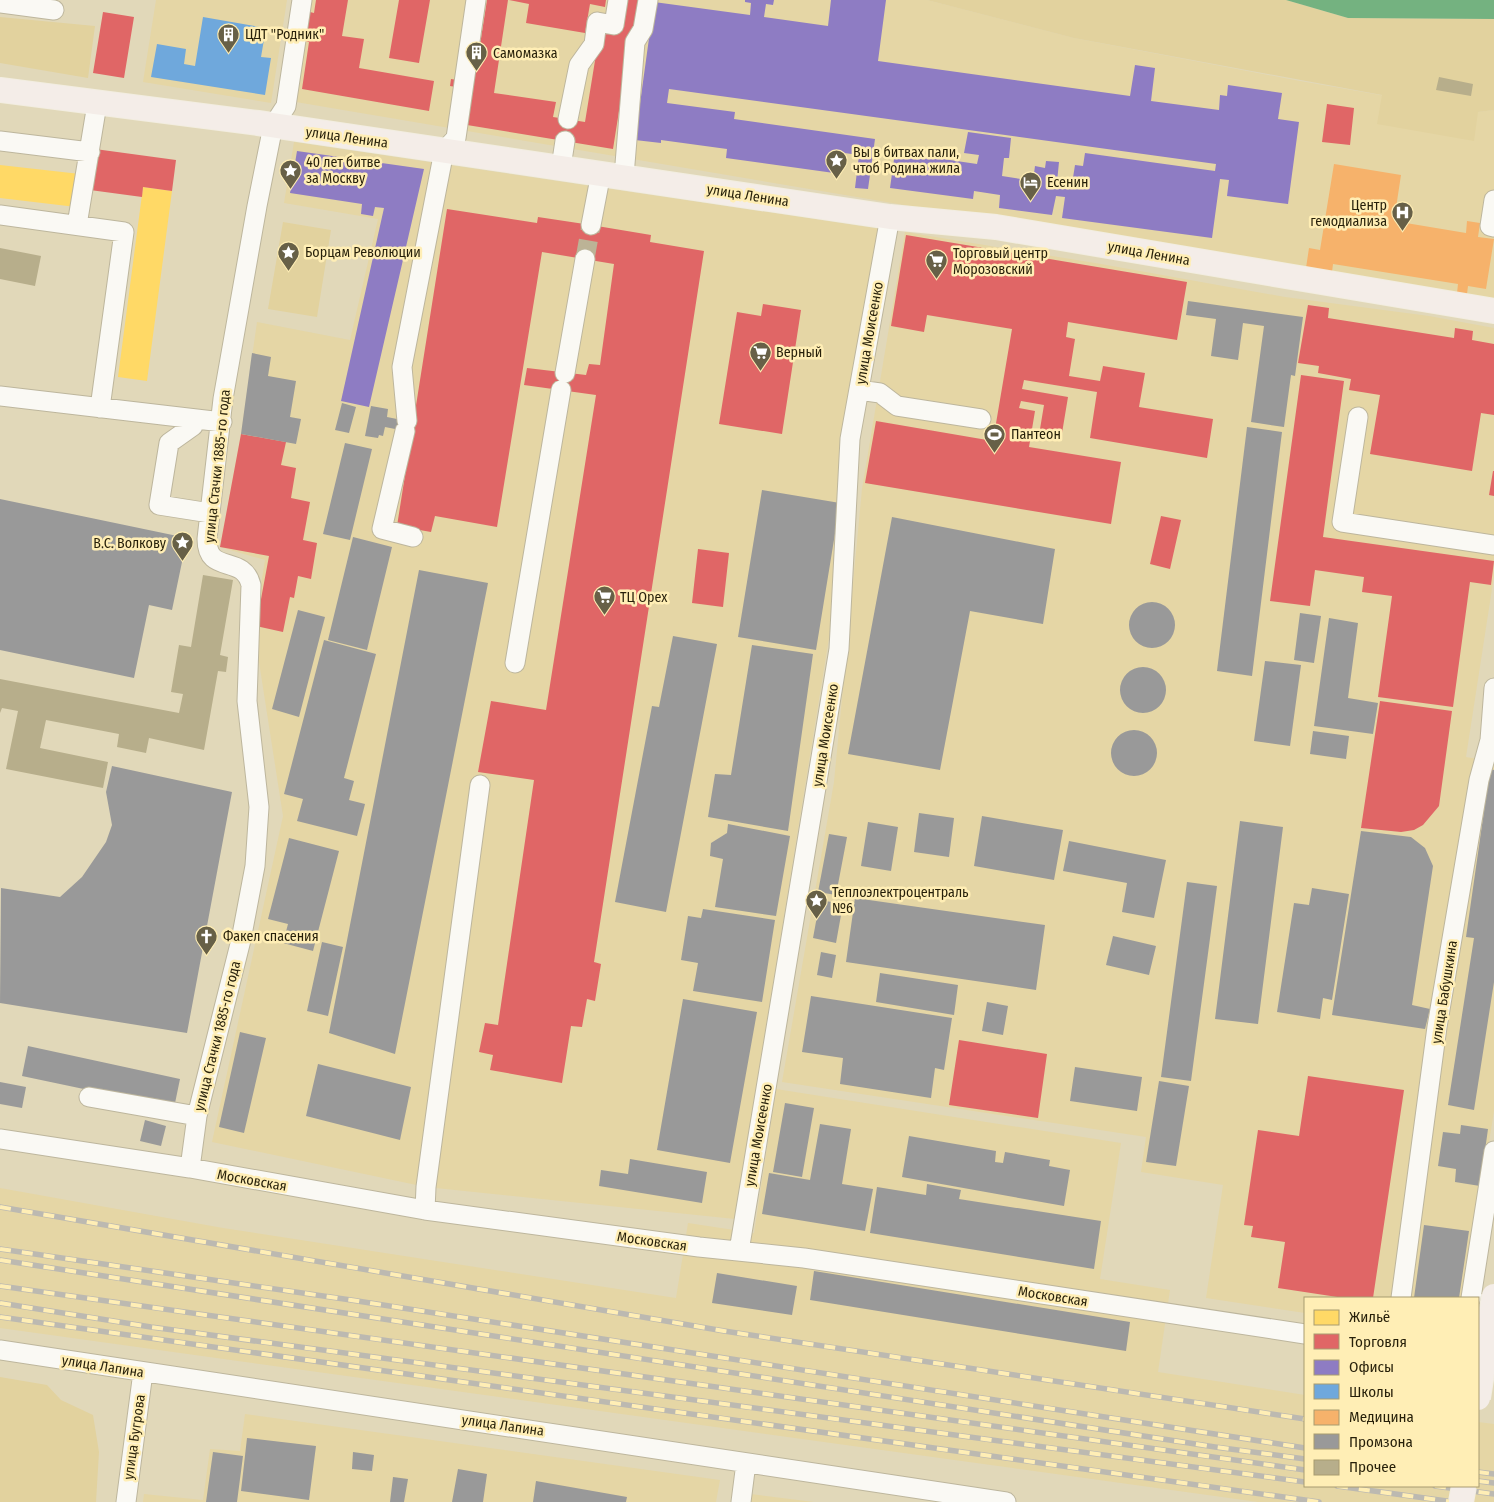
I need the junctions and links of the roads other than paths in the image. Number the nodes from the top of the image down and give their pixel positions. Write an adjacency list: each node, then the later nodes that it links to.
1 (302, 0): 10 (street, улица Стачки 1885-го года)
2 (476, 0): 13 (street)
3 (618, 0): 9 (street)
4 (648, 0): 16 (street)
5 (0, 3): 6 (street)
6 (54, 10)
7 (0, 90): 8 (main road, улица Ленина)
8 (97, 104): 10 (main road, улица Ленина); 14 (street)
9 (568, 119)
10 (274, 126): 13 (main road, улица Ленина); 31 (street, улица Стачки 1885-го года)
11 (0, 141): 14 (street)
12 (565, 141): 15 (street)
13 (444, 151): 15 (main road, улица Ленина); 33 (street)
14 (90, 152): 20 (street)
15 (560, 167): 16 (main road, улица Ленина)
16 (612, 174): 19 (main road, улица Ленина); 21 (street)
17 (1494, 200): 22 (street)
18 (0, 215): 20 (street)
19 (890, 217): 24 (main road, улица Ленина); 25 (street, улица Моисеенко)
20 (78, 225): 27 (street)
21 (591, 225)
22 (1494, 227)
23 (586, 259): 35 (street)
24 (1494, 311)
25 (859, 390): 30 (street); 44 (street, улица Моисеенко)
26 (0, 396): 27 (street)
27 (100, 408): 29 (street)
28 (1358, 417): 34 (street)
29 (194, 419): 31 (street); 32 (street)
30 (981, 420)
31 (222, 422): 32 (street, улица Стачки 1885-го года)
32 (210, 513): 39 (street, улица Стачки 1885-го года)
33 (413, 537)
34 (1494, 545)
35 (515, 663)
36 (1494, 688): 46 (street, улица Бабушкина)
37 (480, 786): 43 (street)
38 (90, 1097): 39 (street)
39 (198, 1116): 42 (street, улица Стачки 1885-го года)
40 (0, 1138): 42 (street, Московская)
41 (1494, 1151): 47 (street)
42 (190, 1168): 43 (street, Московская)
43 (425, 1210): 44 (street, Московская)
44 (738, 1251): 48 (street, Московская)
45 (1494, 1296): 53 (main road, bridge)
46 (1401, 1297)
47 (1471, 1297)
48 (1304, 1334)
49 (0, 1350): 52 (street, улица Лапина)
50 (1479, 1359): 51 (street)
51 (1494, 1362)
52 (143, 1372): 54 (street, улица Лапина); 56 (street, улица Бугрова)
53 (1479, 1392)
54 (746, 1463): 57 (street); 58 (street, улица Лапина)
55 (1464, 1487): 59 (main road, bridge)
56 (126, 1502)
57 (740, 1502)
58 (1006, 1502)
59 (1461, 1502)

